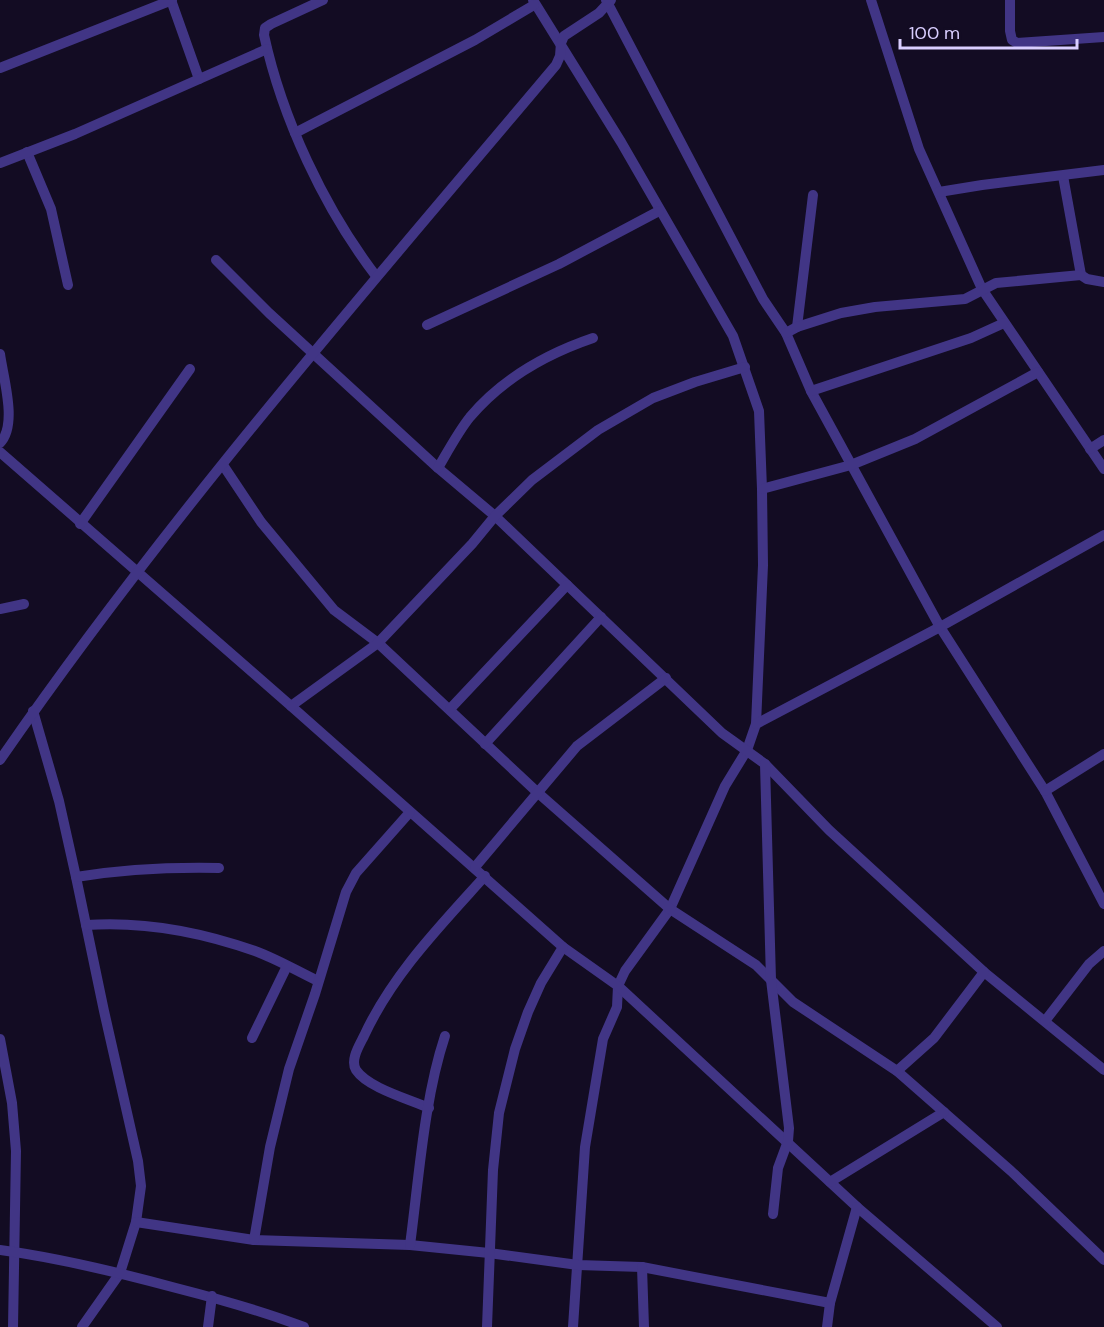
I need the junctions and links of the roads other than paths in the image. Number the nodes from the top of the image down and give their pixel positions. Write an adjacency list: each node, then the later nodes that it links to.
1 (171, 0): 10 (street); 11 (street)
2 (323, 0): 9 (street)
3 (871, 0): 17 (street)
4 (1010, 0): 7 (street)
5 (608, 1): 8 (street); 29 (street)
6 (534, 2): 8 (street); 12 (street)
7 (1104, 38)
8 (561, 43): 19 (street); 22 (street)
9 (267, 50): 11 (street); 12 (street)
10 (0, 68)
11 (200, 79): 13 (street)
12 (295, 133): 22 (street)
13 (27, 153): 14 (street); 24 (street)
14 (0, 163)
15 (1104, 170): 16 (street)
16 (1063, 176): 17 (street); 21 (street)
17 (939, 192): 25 (street)
18 (813, 195): 28 (street)
19 (659, 211): 27 (street); 33 (street)
20 (216, 260): 31 (street)
21 (1081, 275): 23 (street); 25 (street)
22 (376, 276): 31 (street)
23 (1104, 282)
24 (68, 285)
25 (982, 289): 26 (street); 28 (street)
26 (1004, 323): 35 (street); 36 (street)
27 (427, 325)
28 (797, 327): 29 (street)
29 (786, 333): 36 (street)
30 (593, 338): 43 (street)
31 (314, 352): 41 (street); 43 (street)
32 (0, 354): 38 (street)
33 (745, 367): 45 (street); 46 (street)
34 (190, 369): 47 (street)
35 (1038, 372): 39 (street); 42 (street)
36 (811, 391): 42 (street)
37 (1104, 440): 39 (street)
38 (0, 442)
39 (1090, 449): 44 (street)
40 (0, 452): 47 (street)
41 (223, 465): 49 (street); 55 (street)
42 (851, 465): 45 (street); 54 (street)
43 (438, 468): 46 (street)
44 (1104, 469)
45 (762, 489): 60 (street)
46 (495, 516): 50 (street); 55 (street)
47 (80, 524): 49 (street)
48 (1104, 535): 54 (street)
49 (136, 571): 57 (street); 59 (street)
50 (567, 585): 53 (street); 58 (street)
51 (24, 604): 52 (street)
52 (0, 609)
53 (601, 617): 56 (street); 61 (street)
54 (940, 627): 60 (street); 66 (street)
55 (378, 643): 57 (street); 58 (street)
56 (666, 678): 62 (street); 67 (street)
57 (291, 706): 68 (street)
58 (450, 710): 61 (street)
59 (33, 711): 64 (street); 72 (street)
60 (756, 724): 62 (street)
61 (485, 744): 67 (street)
62 (747, 750): 65 (street); 74 (street)
63 (1104, 754): 66 (street)
64 (0, 760)
65 (765, 764): 79 (street); 80 (street)
66 (1044, 791): 73 (street)
67 (537, 792): 69 (street); 74 (street)
68 (410, 812): 69 (street); 81 (street)
69 (475, 867): 71 (street)
70 (219, 868): 72 (street)
71 (484, 876): 76 (street); 89 (street)
72 (76, 877): 75 (street)
73 (1104, 904)
74 (670, 909): 80 (street); 82 (street)
75 (86, 925): 78 (street); 95 (street)
76 (563, 947): 82 (street); 100 (street)
77 (1104, 951): 83 (street)
78 (287, 966): 81 (street); 85 (street)
79 (984, 972): 83 (street); 88 (street)
80 (771, 980): 88 (street); 91 (street)
81 (318, 981): 96 (street)
82 (618, 986): 91 (street); 102 (street)
83 (1045, 1021): 87 (street)
84 (445, 1036): 89 (street)
85 (252, 1038)
86 (0, 1039): 99 (street)
87 (1104, 1070)
88 (897, 1071): 90 (street)
89 (429, 1108): 97 (street)
90 (944, 1112): 92 (street); 101 (street)
91 (788, 1141): 92 (street); 94 (street)
92 (830, 1182): 93 (street)
93 (857, 1207): 106 (street); 115 (street)
94 (773, 1214)
95 (136, 1222): 96 (street); 104 (street)
96 (254, 1240): 97 (street)
97 (410, 1245): 100 (street)
98 (0, 1250): 99 (street)
99 (13, 1251): 104 (street); 107 (street)
100 (489, 1253): 102 (street); 111 (street)
101 (1104, 1260)
102 (578, 1265): 103 (street); 112 (street)
103 (642, 1267): 106 (street); 113 (street)
104 (120, 1273): 105 (street); 108 (street)
105 (212, 1296): 109 (street); 110 (street)
106 (830, 1303): 114 (street)
107 (13, 1327)
108 (82, 1327)
109 (208, 1327)
110 (304, 1327)
111 (487, 1327)
112 (573, 1327)
113 (644, 1327)
114 (827, 1327)
115 (997, 1327)

